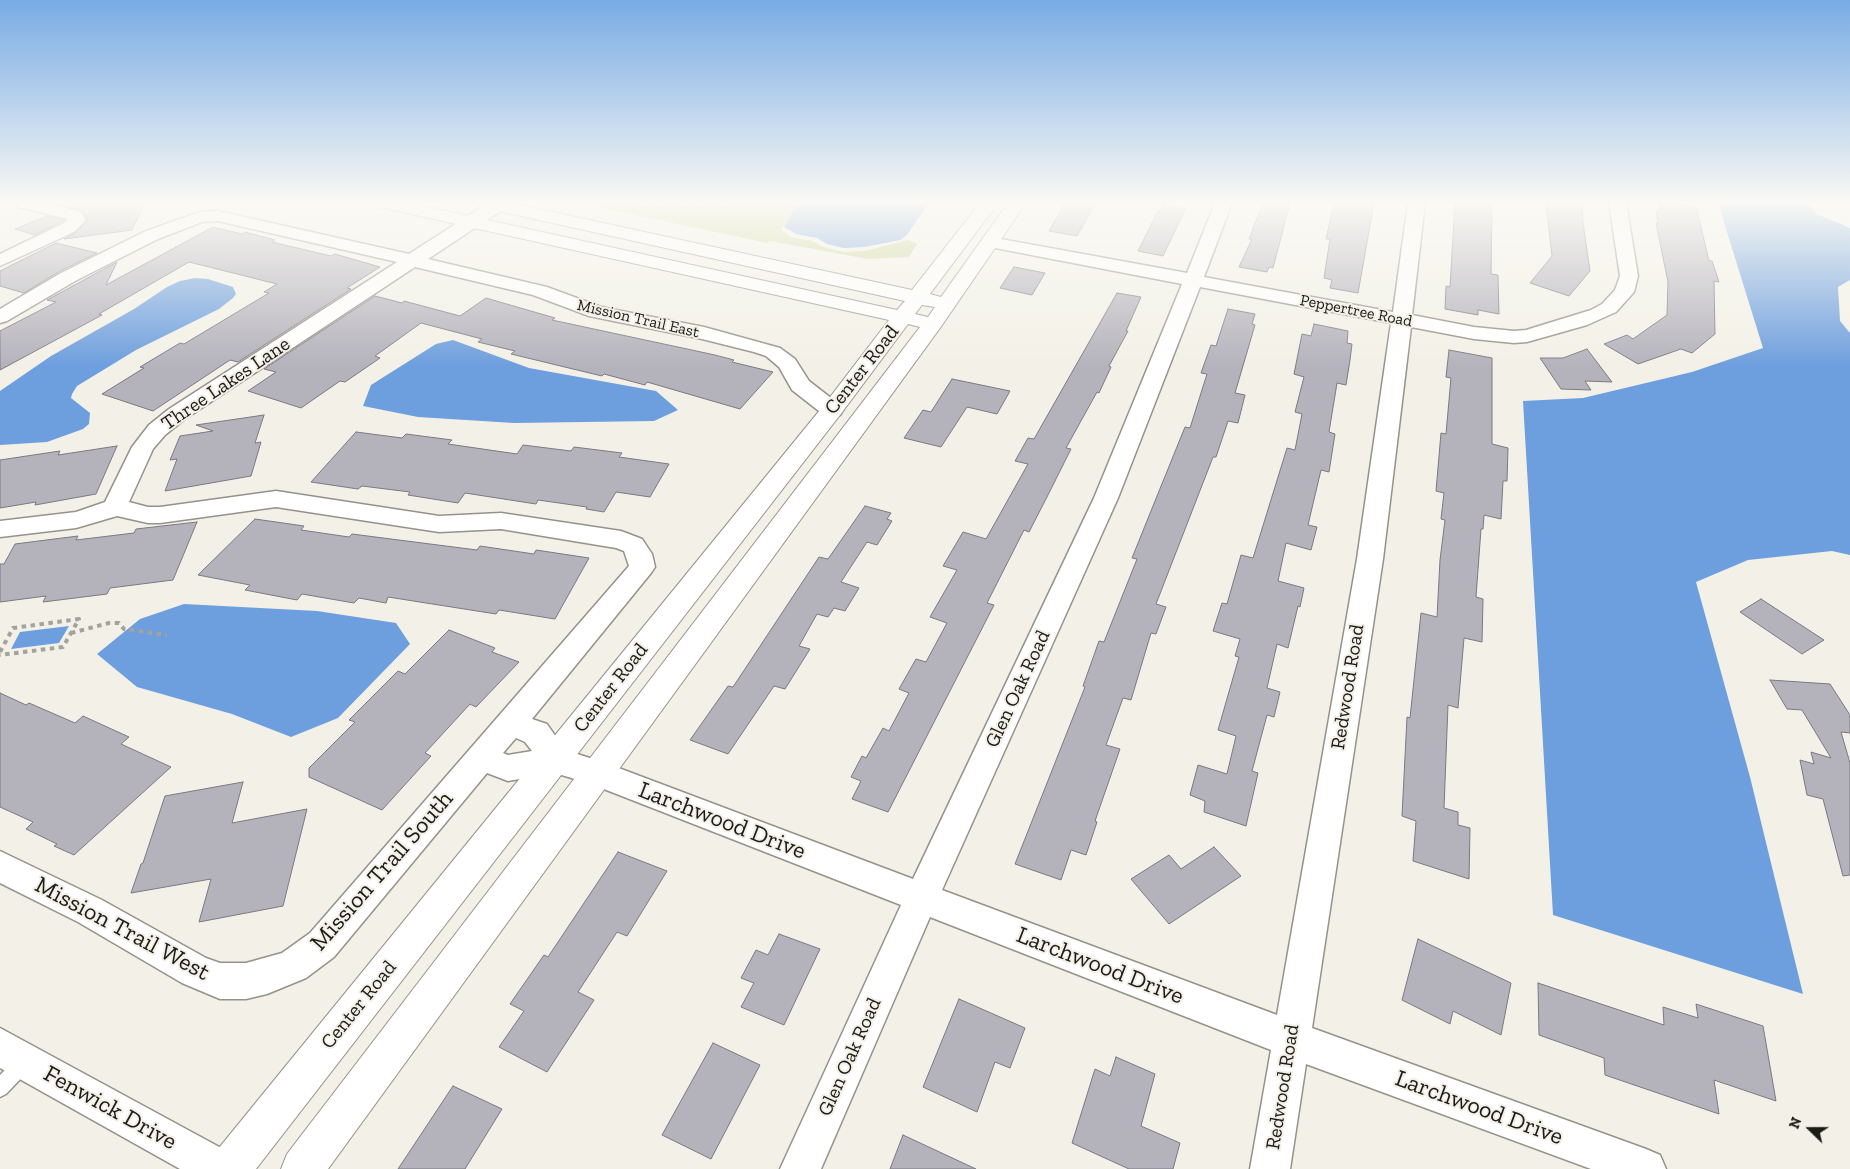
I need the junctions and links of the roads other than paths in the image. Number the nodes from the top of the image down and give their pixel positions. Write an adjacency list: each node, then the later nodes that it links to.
1 (107, 258): 16 (street, Mission Trail East)
2 (402, 258): 12 (street, Mission Trail East)
3 (417, 258): 12 (street, Three Lakes Lane)
4 (652, 258): 14 (street)
5 (707, 258): 14 (street)
6 (948, 258): 14 (street, Center Road)
7 (979, 258): 15 (street, Center Road)
8 (1073, 258): 13 (street, Peppertree Road)
9 (1202, 258): 13 (street, Glen Oak Road)
10 (1410, 258): 17 (street, Redwood Road)
11 (1625, 258): 17 (street, Peppertree Road)
12 (413, 260): 18 (street, Mission Trail East); 19 (street, Three Lakes Lane)
13 (1193, 280): 17 (street, Peppertree Road); 26 (street, Glen Oak Road)
14 (910, 307): 15 (street); 18 (street, Center Road)
15 (940, 314): 24 (street, Center Road)
16 (0, 317)
17 (1403, 320): 28 (street, Redwood Road)
18 (821, 401): 23 (street, Center Road)
19 (115, 507): 20 (street); 21 (street, Mission Trail South)
20 (0, 529)
21 (510, 723): 22 (street, Mission Trail South); 23 (street)
22 (480, 758): 23 (street); 27 (street, Mission Trail South)
23 (555, 760): 24 (street, Larchwood Drive); 32 (street, Center Road)
24 (597, 774): 26 (street, Larchwood Drive); 33 (street, Center Road)
25 (0, 866): 27 (street, Mission Trail West)
26 (922, 897): 28 (street, Larchwood Drive); 34 (street, Glen Oak Road)
27 (246, 981)
28 (1290, 1039): 35 (street, Redwood Road); 36 (street, Larchwood Drive)
29 (13, 1054): 30 (lane); 31 (street, Fenwick Drive)
30 (0, 1088)
31 (220, 1169)
32 (229, 1169)
33 (302, 1169)
34 (800, 1169)
35 (1270, 1169)
36 (1646, 1169)

